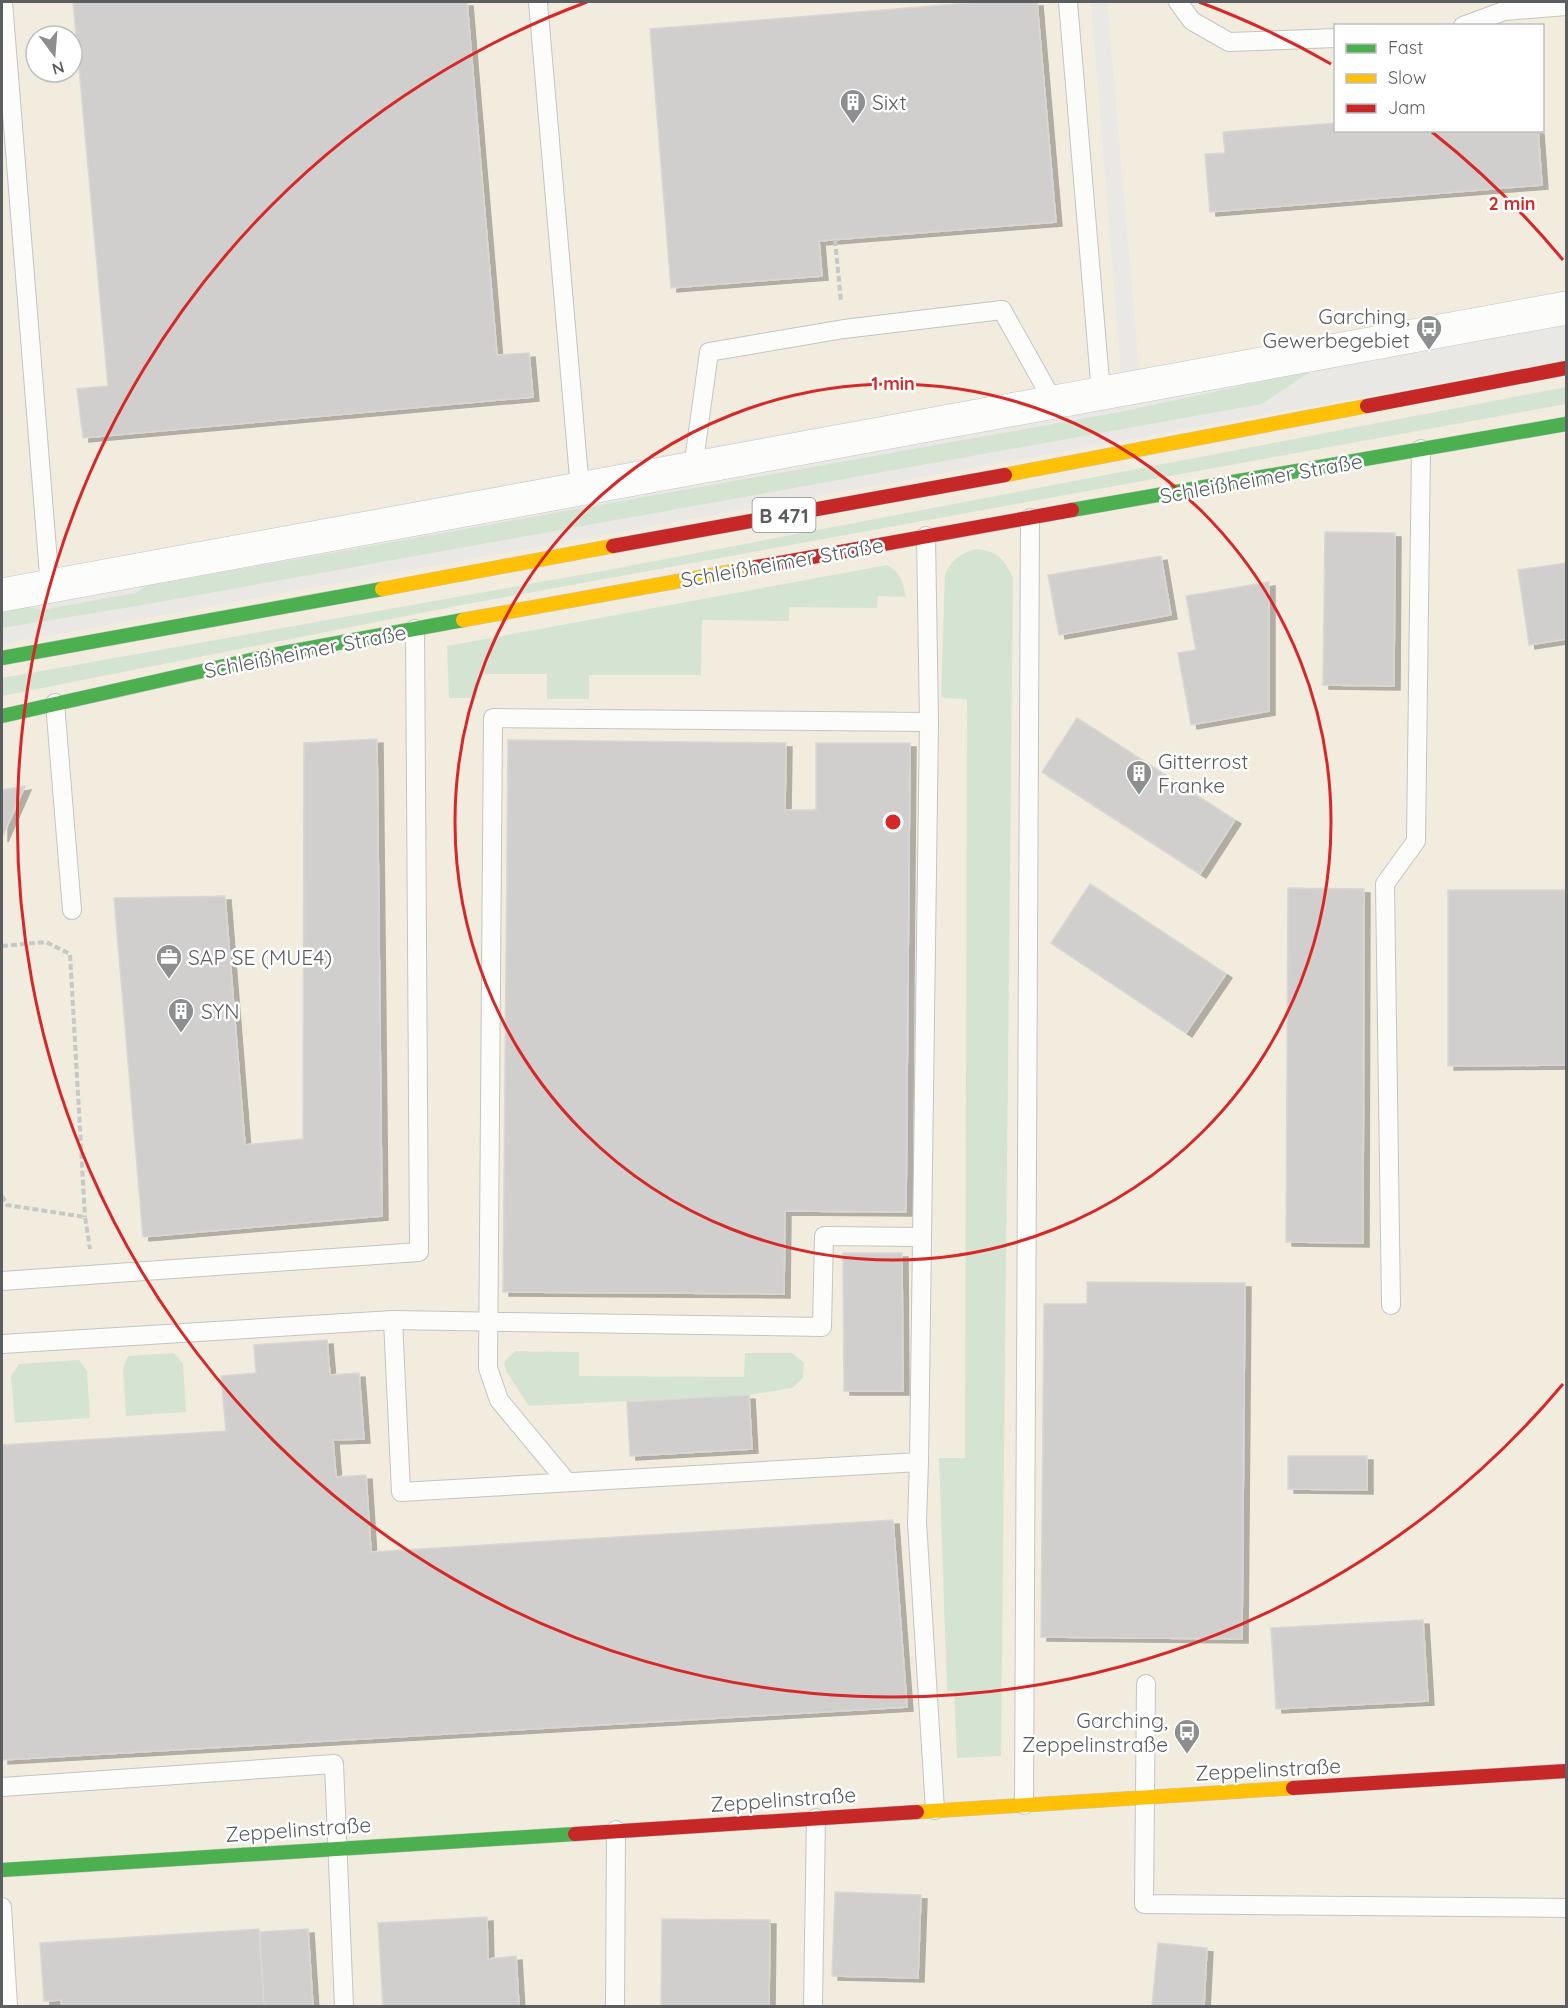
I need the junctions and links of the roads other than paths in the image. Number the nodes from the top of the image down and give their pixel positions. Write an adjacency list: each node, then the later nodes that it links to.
1 (3, 2): 18 (lane)
2 (538, 2): 15 (lane)
3 (1068, 2): 10 (lane)
4 (1178, 2): 7 (lane)
5 (1566, 6): 6 (lane)
6 (1468, 24)
7 (1334, 38)
8 (1566, 308): 10 (street)
9 (1566, 368): 21 (street, B 471)
10 (1101, 393): 11 (street)
11 (1053, 401): 14 (street); 14 (lane)
12 (1566, 424): 13 (street, Schleißheimer Straße)
13 (1421, 449): 16 (street, Schleißheimer Straße); 28 (lane)
14 (693, 468): 15 (street)
15 (580, 489): 18 (street)
16 (1030, 518): 17 (street, Schleißheimer Straße); 38 (lane)
17 (926, 536): 20 (street, Schleißheimer Straße); 24 (lane)
18 (50, 587): 19 (street)
19 (2, 595)
20 (415, 629): 22 (street, Schleißheimer Straße); 27 (lane)
21 (2, 658)
22 (55, 703): 23 (street, Schleißheimer Straße); 25 (lane)
23 (2, 716)
24 (929, 722): 26 (lane); 30 (lane)
25 (72, 909)
26 (922, 1237): 30 (lane); 32 (lane)
27 (2, 1281)
28 (1391, 1305)
29 (393, 1320): 30 (lane); 31 (lane); 33 (lane)
30 (488, 1323): 33 (lane)
31 (2, 1344)
32 (919, 1462): 33 (lane); 39 (lane)
33 (567, 1482)
34 (1146, 1684): 37 (lane)
35 (1566, 1771): 37 (street, Zeppelinstraße)
36 (2, 1787): 42 (lane)
37 (1144, 1797): 38 (street, Zeppelinstraße); 45 (lane)
38 (1024, 1805): 39 (street, Zeppelinstraße)
39 (935, 1810): 40 (street, Zeppelinstraße)
40 (816, 1818): 41 (street, Zeppelinstraße); 49 (lane)
41 (616, 1830): 42 (street, Zeppelinstraße); 48 (lane)
42 (338, 1847): 43 (street, Zeppelinstraße); 47 (lane)
43 (2, 1870)
44 (2, 1907): 46 (lane)
45 (1566, 1908)
46 (8, 2007)
47 (344, 2007)
48 (615, 2007)
49 (813, 2007)

